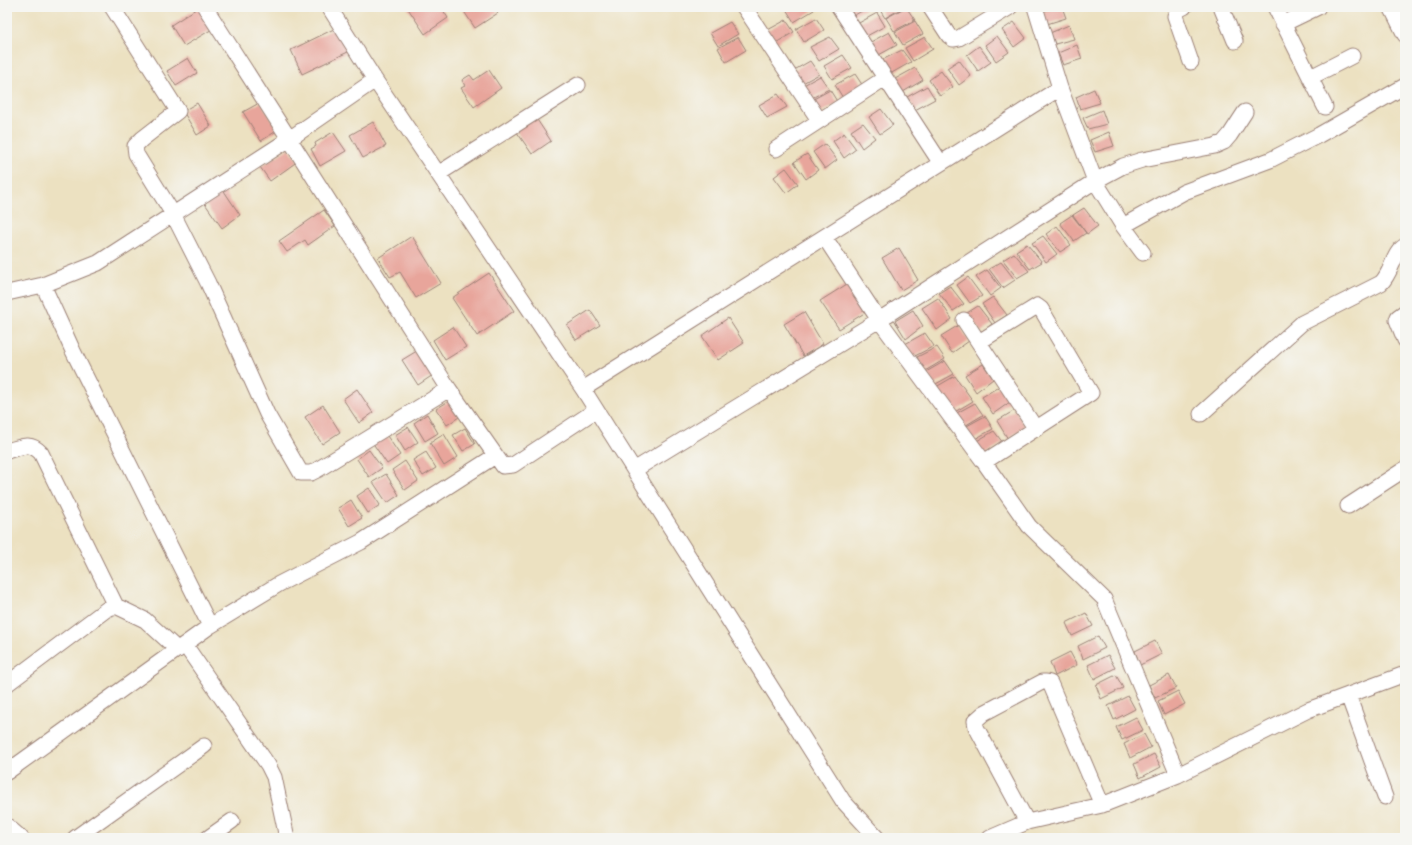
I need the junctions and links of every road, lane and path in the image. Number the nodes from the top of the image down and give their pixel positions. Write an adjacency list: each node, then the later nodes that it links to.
1 (112, 7): 33 (street)
2 (205, 7): 28 (street)
3 (329, 7): 21 (street)
4 (744, 7): 27 (street)
5 (839, 7): 20 (street)
6 (930, 7): 7 (street)
7 (1010, 7)
8 (1036, 7): 24 (street)
9 (1184, 7): 18 (street)
10 (1221, 7): 16 (street)
11 (1275, 7): 14 (street)
12 (1318, 7): 14 (street)
13 (1391, 7): 15 (street)
14 (1283, 24): 19 (street)
15 (1405, 35)
16 (1235, 41)
17 (1352, 56): 19 (street)
18 (1190, 62)
19 (1311, 76): 25 (street)
20 (885, 78): 27 (street); 30 (street)
21 (375, 80): 28 (street); 31 (street)
22 (578, 86): 31 (street)
23 (1405, 86): 34 (street)
24 (1060, 88): 30 (street); 32 (street)
25 (1325, 107)
26 (1245, 112): 32 (street)
27 (820, 120): 29 (street)
28 (288, 140): 33 (street); 45 (street)
29 (776, 149)
30 (940, 162): 35 (street)
31 (438, 174): 46 (street)
32 (1095, 181): 34 (street); 41 (street)
33 (172, 214): 38 (street); 45 (street)
34 (1123, 226): 37 (street)
35 (825, 238): 41 (street); 46 (street)
36 (1405, 246): 48 (street)
37 (1143, 253)
38 (43, 285): 39 (street); 57 (street)
39 (7, 293)
40 (1405, 312): 43 (street)
41 (879, 320): 52 (street); 54 (street)
42 (964, 320): 44 (street)
43 (1405, 340)
44 (979, 342): 49 (street); 49 (street)
45 (449, 389): 51 (street)
46 (583, 389): 47 (street)
47 (596, 410): 51 (street); 54 (street)
48 (1201, 414)
49 (1036, 429): 52 (street)
50 (7, 451): 56 (street)
51 (495, 456): 57 (street)
52 (984, 462): 64 (street)
53 (1405, 469): 55 (street)
54 (634, 470): 74 (street)
55 (1348, 506)
56 (116, 606): 58 (street); 60 (street)
57 (210, 626): 58 (street)
58 (182, 648): 63 (street); 73 (street)
59 (1405, 674): 61 (street)
60 (7, 684)
61 (1348, 695): 64 (street); 65 (street)
62 (204, 746): 71 (street)
63 (7, 772)
64 (1178, 775): 66 (street)
65 (1385, 797)
66 (1102, 805): 68 (street); 68 (street)
67 (232, 821): 72 (street)
68 (1027, 822): 75 (street)
69 (7, 826): 70 (street)
70 (21, 838)
71 (75, 838)
72 (208, 838)
73 (287, 838)
74 (877, 838)
75 (990, 838)

